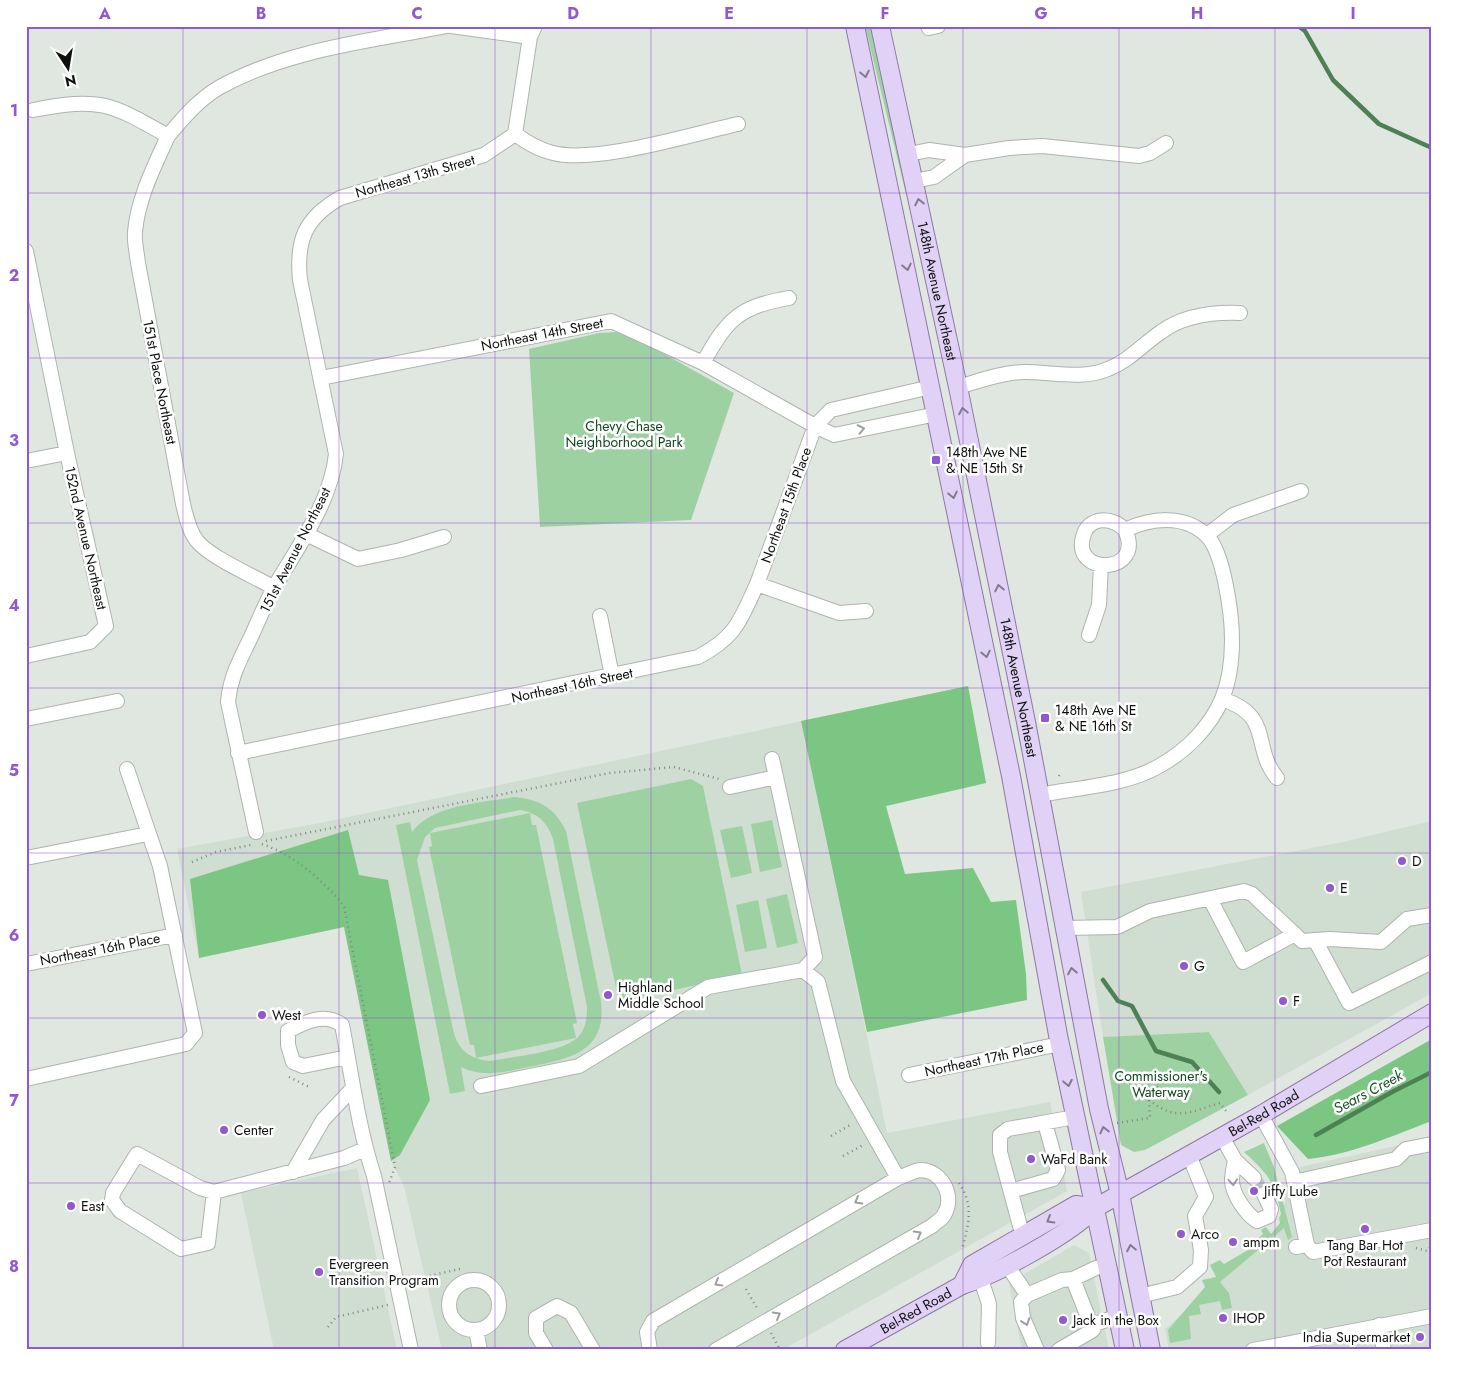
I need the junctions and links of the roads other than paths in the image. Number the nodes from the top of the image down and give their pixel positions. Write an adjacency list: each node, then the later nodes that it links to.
1 (447, 26): 11 (street, 151st Place Northeast)
2 (451, 26): 7 (street)
3 (855, 26): 16 (main road, 148th Avenue Northeast, one-way to 16)
4 (880, 26): 13 (main road, 148th Avenue Northeast)
5 (928, 26): 6 (street)
6 (938, 26)
7 (532, 31): 10 (street)
8 (33, 110): 11 (street)
9 (738, 124): 10 (street)
10 (515, 134): 17 (street, Northeast 13th Street)
11 (168, 136): 37 (street, 151st Place Northeast)
12 (1166, 143): 14 (street)
13 (909, 154): 14 (street); 15 (main road, 148th Avenue Northeast)
14 (965, 155): 15 (street)
15 (914, 181): 18 (main road, 148th Avenue Northeast, one-way to 15)
16 (889, 183): 18 (main road); 24 (main road, 148th Avenue Northeast, one-way to 24)
17 (304, 233): 23 (street, 151st Avenue Northeast)
18 (927, 240): 25 (main road, 148th Avenue Northeast)
19 (26, 254): 28 (street, 152nd Avenue Northeast)
20 (789, 298): 22 (street)
21 (1240, 313): 25 (street)
22 (703, 363): 23 (street, Northeast 14th Street); 27 (street, Northeast 14th Street)
23 (321, 378): 32 (street, 151st Avenue Northeast)
24 (931, 387): 26 (main road, 148th Avenue Northeast); 27 (street)
25 (958, 387): 53 (main road, 148th Avenue Northeast, one-way to 25)
26 (937, 414): 27 (street, Northeast 14th Street, one-way to 26); 49 (main road, 148th Avenue Northeast, one-way to 49)
27 (815, 426): 36 (street, Northeast 15th Place)
28 (67, 453): 29 (street, 152nd Avenue Northeast); 41 (street, 152nd Avenue Northeast)
29 (26, 461)
30 (1301, 492): 33 (street)
31 (1125, 530): 33 (street); 35 (street); 35 (street)
32 (306, 534): 34 (street); 37 (street, 151st Avenue Northeast)
33 (1207, 535): 43 (street)
34 (444, 537)
35 (1101, 565): 40 (street)
36 (757, 584): 38 (street); 42 (street, Northeast 16th Street)
37 (274, 588): 46 (street, 151st Avenue Northeast)
38 (866, 610)
39 (600, 616): 42 (street)
40 (1089, 635)
41 (26, 656)
42 (612, 676): 46 (street, Northeast 16th Street)
43 (1222, 699): 51 (street); 53 (street)
44 (117, 701): 45 (street)
45 (26, 719)
46 (238, 753): 56 (street, 151st Avenue Northeast)
47 (772, 759): 50 (street)
48 (127, 769): 55 (street)
49 (1011, 776): 54 (main road); 68 (main road, 148th Avenue Northeast)
50 (776, 778): 52 (street); 66 (street)
51 (1277, 778)
52 (730, 787)
53 (1040, 795): 54 (main road, 148th Avenue Northeast)
54 (1045, 822): 60 (main road, 148th Avenue Northeast)
55 (148, 834): 57 (street); 62 (street)
56 (258, 838)
57 (26, 858)
58 (1210, 898): 60 (street); 61 (street); 61 (street)
59 (1432, 915): 63 (street)
60 (1064, 928): 88 (main road, 148th Avenue Northeast, one-way to 60)
61 (1295, 934): 63 (street)
62 (175, 935): 65 (street, Northeast 16th Place); 71 (street)
63 (1316, 940): 64 (street)
64 (1432, 962)
65 (26, 964)
66 (803, 970): 72 (street); 83 (street)
67 (1432, 1013): 74 (main road, Bel-Red Road)
68 (1060, 1044): 70 (street, Northeast 17th Place); 75 (main road, 148th Avenue Northeast, one-way to 75)
69 (348, 1057): 69 (street); 73 (street)
70 (909, 1075)
71 (26, 1078)
72 (481, 1086)
73 (353, 1088): 79 (street); 82 (street)
74 (1260, 1115): 77 (main road, Bel-Red Road); 85 (street)
75 (1075, 1117): 76 (street); 90 (main road, 148th Avenue Northeast)
76 (1045, 1123): 86 (street); 86 (street)
77 (1222, 1137): 80 (main road, Bel-Red Road); 81 (street)
78 (1432, 1144): 85 (street)
79 (365, 1149): 82 (street); 108 (street)
80 (1189, 1155): 88 (main road, Bel-Red Road); 99 (street)
81 (1235, 1160): 84 (street); 89 (street, one-way to 89)
82 (293, 1172): 87 (street)
83 (898, 1178): 106 (street, one-way to 83); 112 (street, one-way to 112)
84 (1254, 1178)
85 (1294, 1182): 91 (street)
86 (1011, 1191): 92 (street)
87 (214, 1192): 87 (street)
88 (1120, 1194): 90 (main road, Bel-Red Road); 99 (main road, 148th Avenue Northeast, one-way to 88)
89 (1264, 1194)
90 (1095, 1208): 92 (main road, Bel-Red Road, one-way to 92); 93 (main road, Bel-Red Road); 94 (main road, 148th Avenue Northeast)
91 (1432, 1230)
92 (1025, 1235): 97 (main road, Bel-Red Road)
93 (1007, 1265): 95 (main road, Bel-Red Road); 98 (street)
94 (1108, 1265): 96 (street); 100 (main road, 148th Avenue Northeast)
95 (981, 1279): 97 (main road, Bel-Red Road); 105 (street)
96 (1072, 1279): 98 (street); 104 (street)
97 (962, 1285): 107 (main road, Bel-Red Road)
98 (1027, 1295): 114 (street, one-way to 114)
99 (1140, 1296): 117 (main road, 148th Avenue Northeast)
100 (1118, 1316): 104 (street); 116 (main road, 148th Avenue Northeast)
101 (1432, 1316): 102 (street)
102 (1379, 1325): 118 (street); 119 (street)
103 (476, 1330): 109 (street)
104 (1093, 1330): 115 (street)
105 (988, 1343)
106 (738, 1344): 113 (street)
107 (849, 1349)
108 (411, 1350)
109 (480, 1350)
110 (546, 1350): 111 (street)
111 (592, 1350)
112 (650, 1350)
113 (716, 1350)
114 (1037, 1350)
115 (1059, 1350)
116 (1125, 1350)
117 (1151, 1350)
118 (1253, 1350)
119 (1384, 1350)

